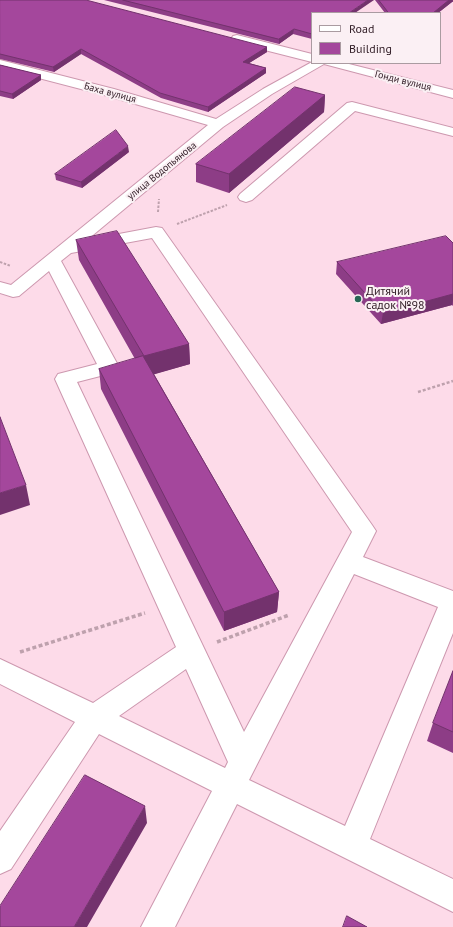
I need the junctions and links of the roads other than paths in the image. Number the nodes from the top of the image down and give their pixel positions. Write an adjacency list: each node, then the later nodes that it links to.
1 (229, 37): 2 (street)
2 (311, 58)
3 (0, 64): 7 (street, Баха вулиця)
4 (317, 64): 7 (street, улица Водопьянова)
5 (334, 64): 6 (street, Гонди вулиця)
6 (453, 94)
7 (218, 124): 10 (street, улица Водопьянова)
8 (453, 132): 9 (street)
9 (246, 197)
10 (59, 254): 11 (street, улица Водопьянова); 12 (street); 13 (street)
11 (7, 289)
12 (348, 561): 16 (street); 17 (street)
13 (192, 651): 15 (street); 16 (street)
14 (7, 662): 15 (street)
15 (94, 718): 16 (street); 18 (street)
16 (237, 774): 17 (street); 20 (street)
17 (352, 846): 19 (street)
18 (0, 858)
19 (453, 896)
20 (157, 927)

